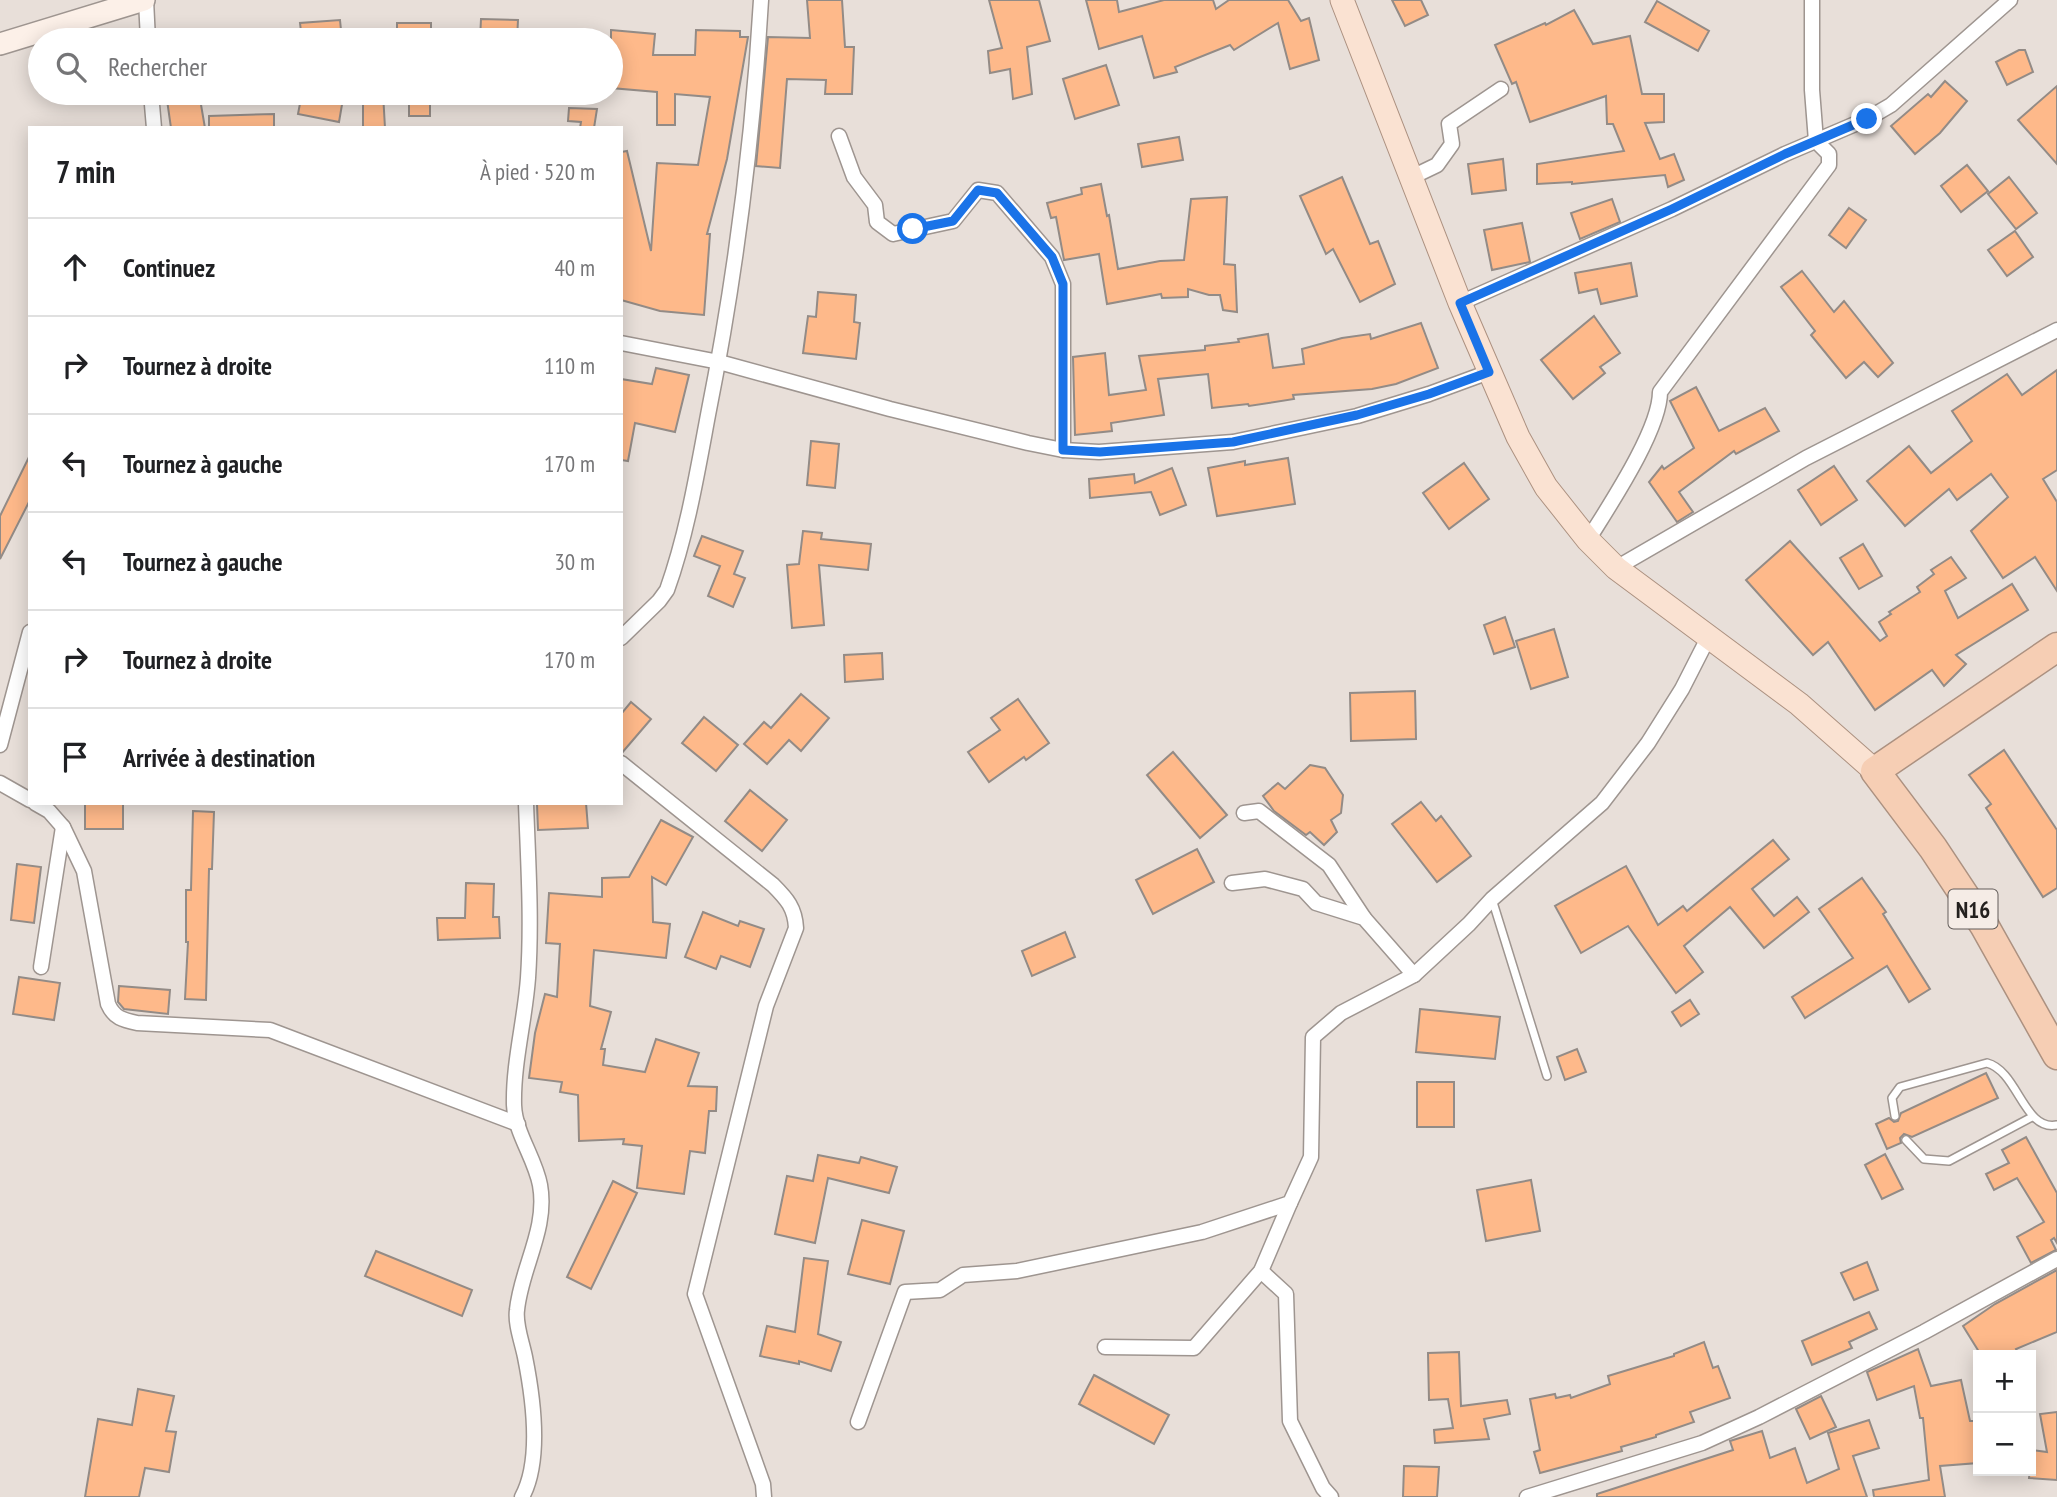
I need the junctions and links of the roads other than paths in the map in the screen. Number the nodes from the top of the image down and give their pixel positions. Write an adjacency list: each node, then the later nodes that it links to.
1 (145, 0): 6 (street); 7 (street)
2 (761, 0): 19 (street)
3 (1342, 0): 15 (main road)
4 (1812, 0): 14 (street)
5 (2010, 0): 14 (street)
6 (53, 28)
7 (147, 28)
8 (28, 36): 9 (street)
9 (0, 44)
10 (1501, 89): 15 (street)
11 (152, 105): 12 (street)
12 (154, 126)
13 (839, 136): 21 (street)
14 (1816, 141): 16 (street); 22 (street)
15 (1410, 178): 16 (main road)
16 (1460, 303): 20 (main road)
17 (2057, 330): 23 (street)
18 (623, 343): 19 (street)
19 (719, 362): 21 (street); 24 (street)
20 (1489, 372): 21 (street); 22 (main road)
21 (1063, 450)
22 (1588, 540): 23 (main road)
23 (1616, 568): 25 (main road)
24 (623, 636)
25 (1709, 636): 30 (main road); 38 (street)
26 (28, 640): 28 (street)
27 (2057, 647): 30 (highway)
28 (0, 746)
29 (623, 765): 55 (street)
30 (1875, 771): 42 (highway, N16)
31 (0, 783): 32 (street)
32 (28, 799)
33 (38, 805): 36 (street)
34 (526, 805): 46 (street)
35 (1244, 813): 39 (street)
36 (63, 827): 40 (street); 46 (street)
37 (1232, 883): 39 (street)
38 (1492, 899): 41 (street); 43 (lane)
39 (1364, 918): 41 (street)
40 (41, 967)
41 (1414, 975): 49 (street)
42 (2057, 1055)
43 (1546, 1076)
44 (1895, 1115): 45 (lane)
45 (2032, 1117): 47 (lane); 48 (lane)
46 (518, 1124): 54 (street)
47 (2057, 1125)
48 (1906, 1140)
49 (1290, 1203): 51 (street); 53 (street)
50 (2057, 1259): 57 (street)
51 (1261, 1271): 52 (street); 56 (street)
52 (1105, 1347)
53 (858, 1422)
54 (522, 1497)
55 (764, 1497)
56 (1331, 1497)
57 (1527, 1497)

